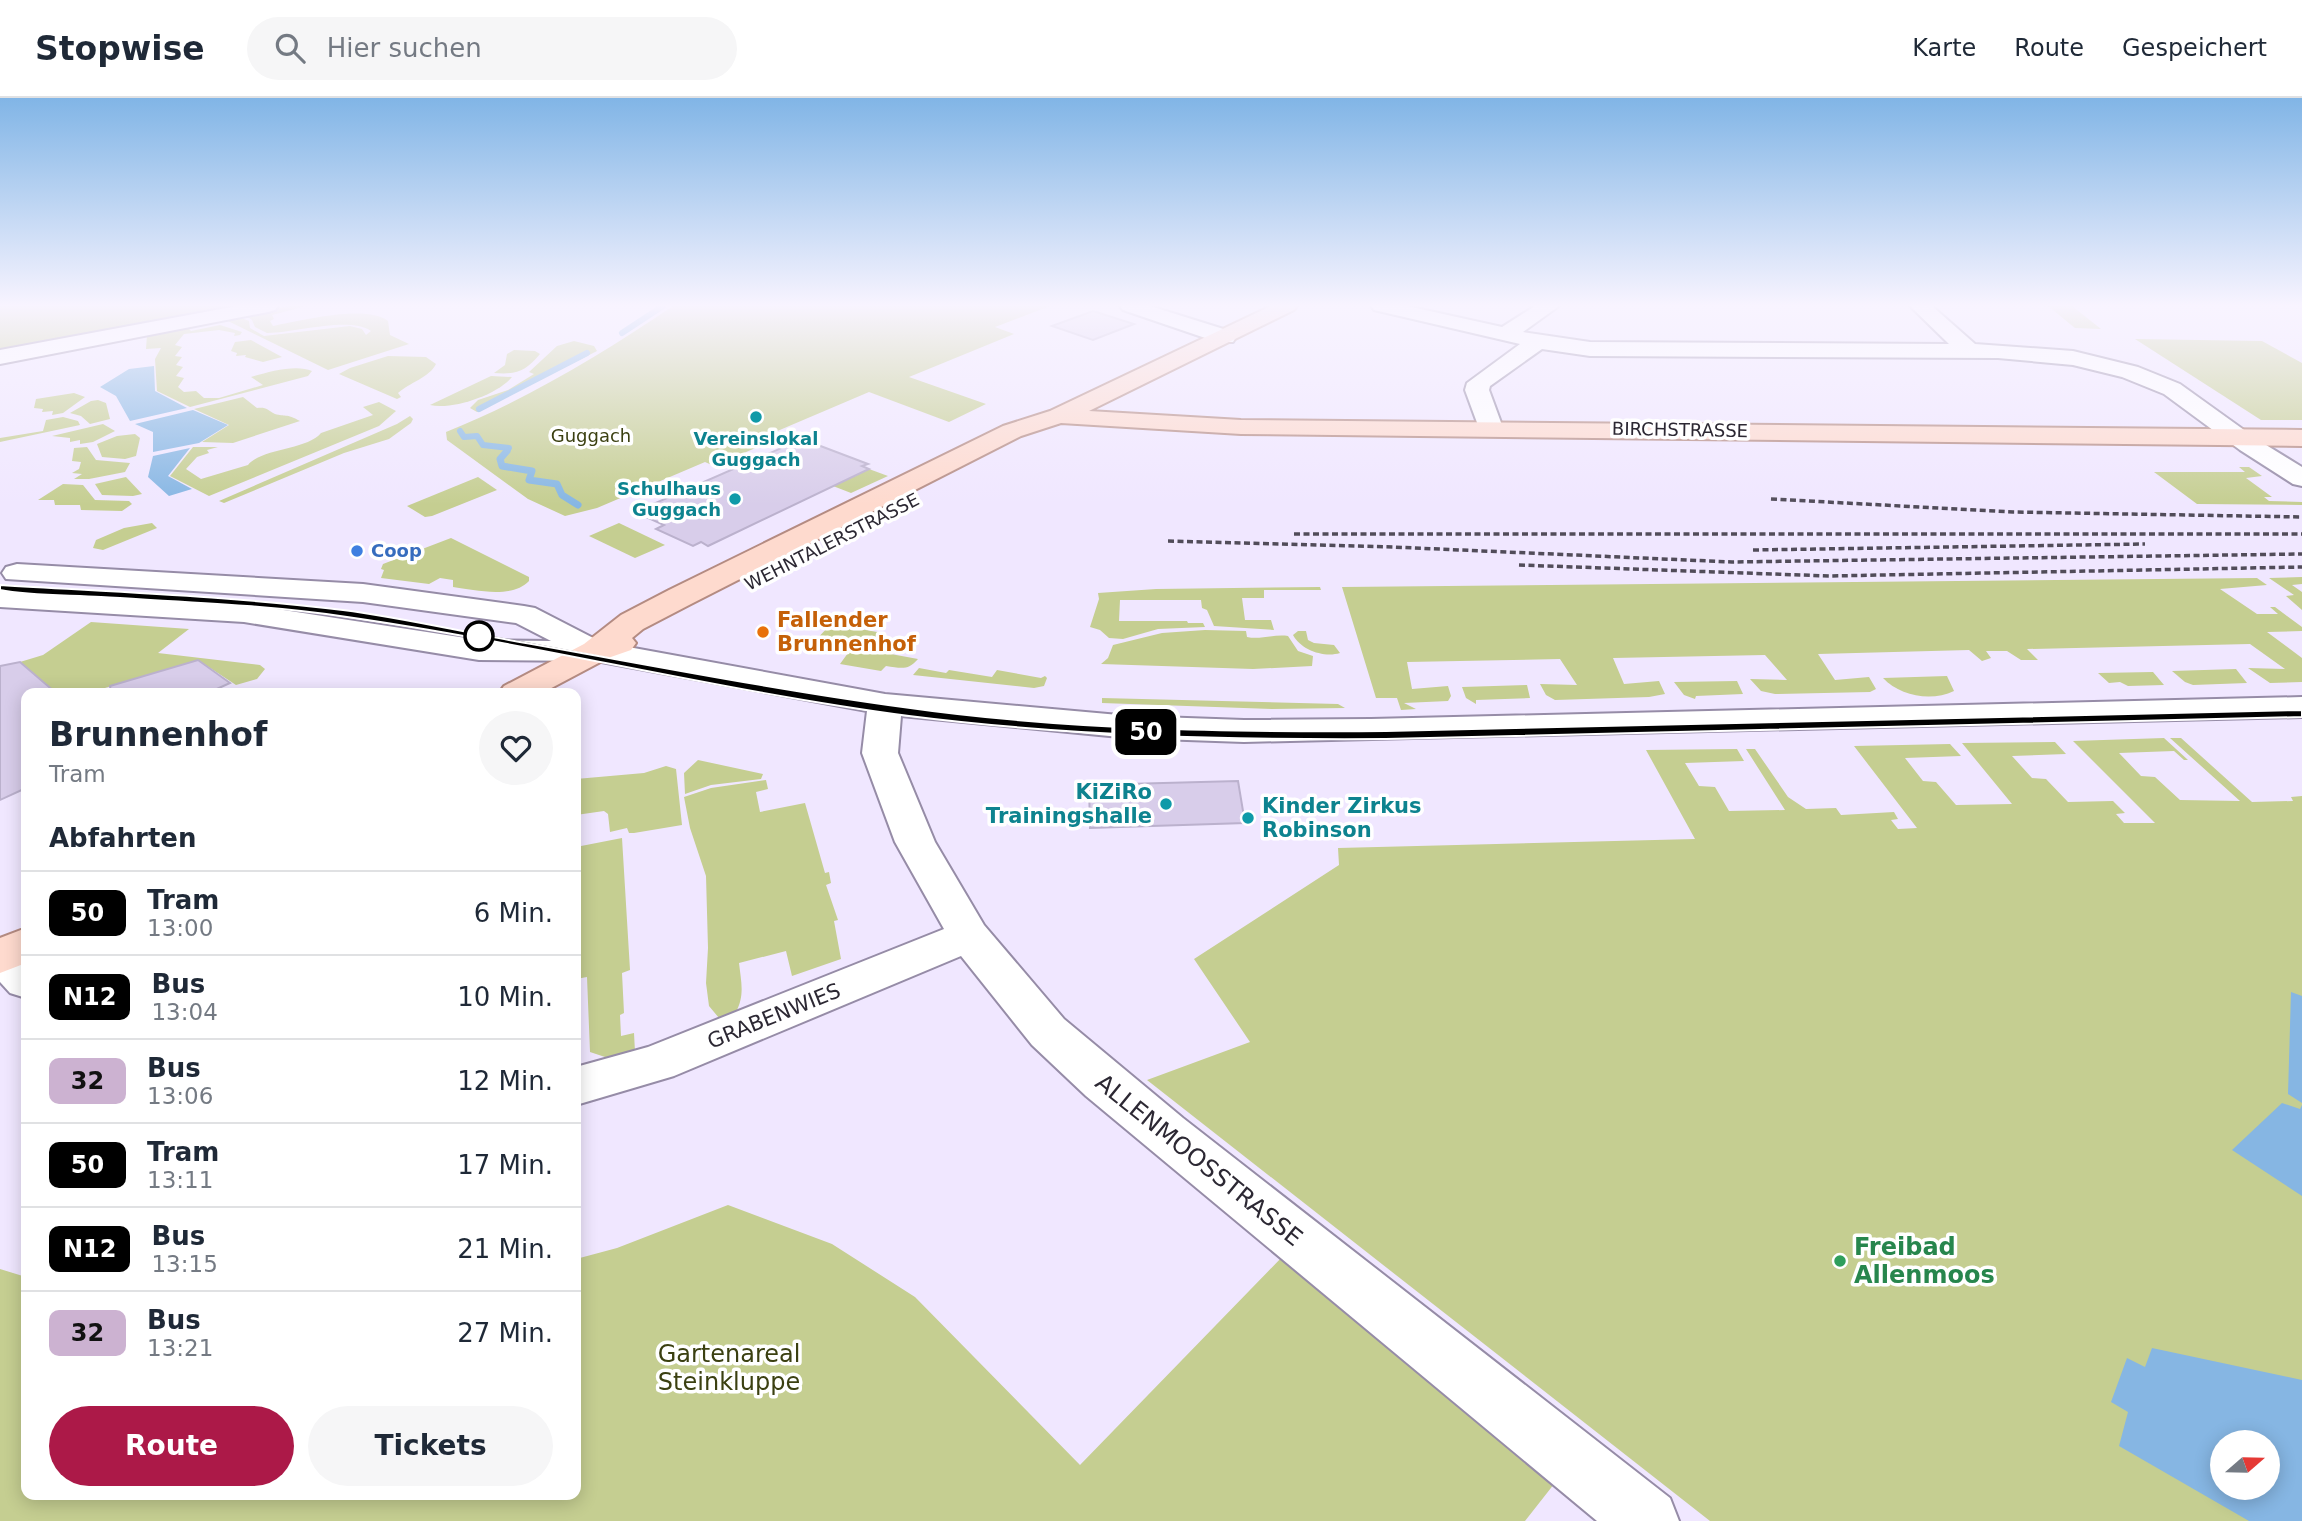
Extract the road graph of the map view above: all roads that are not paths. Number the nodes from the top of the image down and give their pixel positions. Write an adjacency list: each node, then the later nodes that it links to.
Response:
1 (1151, 372): 4 (main road, WEHNTALERSTRASSE)
2 (1494, 372): 5 (street)
3 (2131, 372): 6 (street)
4 (1059, 416): 5 (main road, BIRCHSTRASSE); 13 (main road, WEHNTALERSTRASSE)
5 (1491, 428): 6 (main road, BIRCHSTRASSE)
6 (2239, 437): 7 (main road, BIRCHSTRASSE); 8 (street)
7 (2302, 438)
8 (2302, 478)
9 (0, 572): 10 (street)
10 (79, 575): 11 (street); 13 (street)
11 (15, 598): 12 (street); 13 (street)
12 (0, 619)
13 (596, 651): 14 (main road, WEHNTALERSTRASSE); 15 (street)
14 (526, 688)
15 (885, 704): 16 (street); 17 (street, ALLENMOOSSTRASSE)
16 (2302, 707)
17 (969, 936): 18 (street, GRABENWIES); 19 (street, ALLENMOOSSTRASSE)
18 (581, 1085)
19 (1647, 1521)

